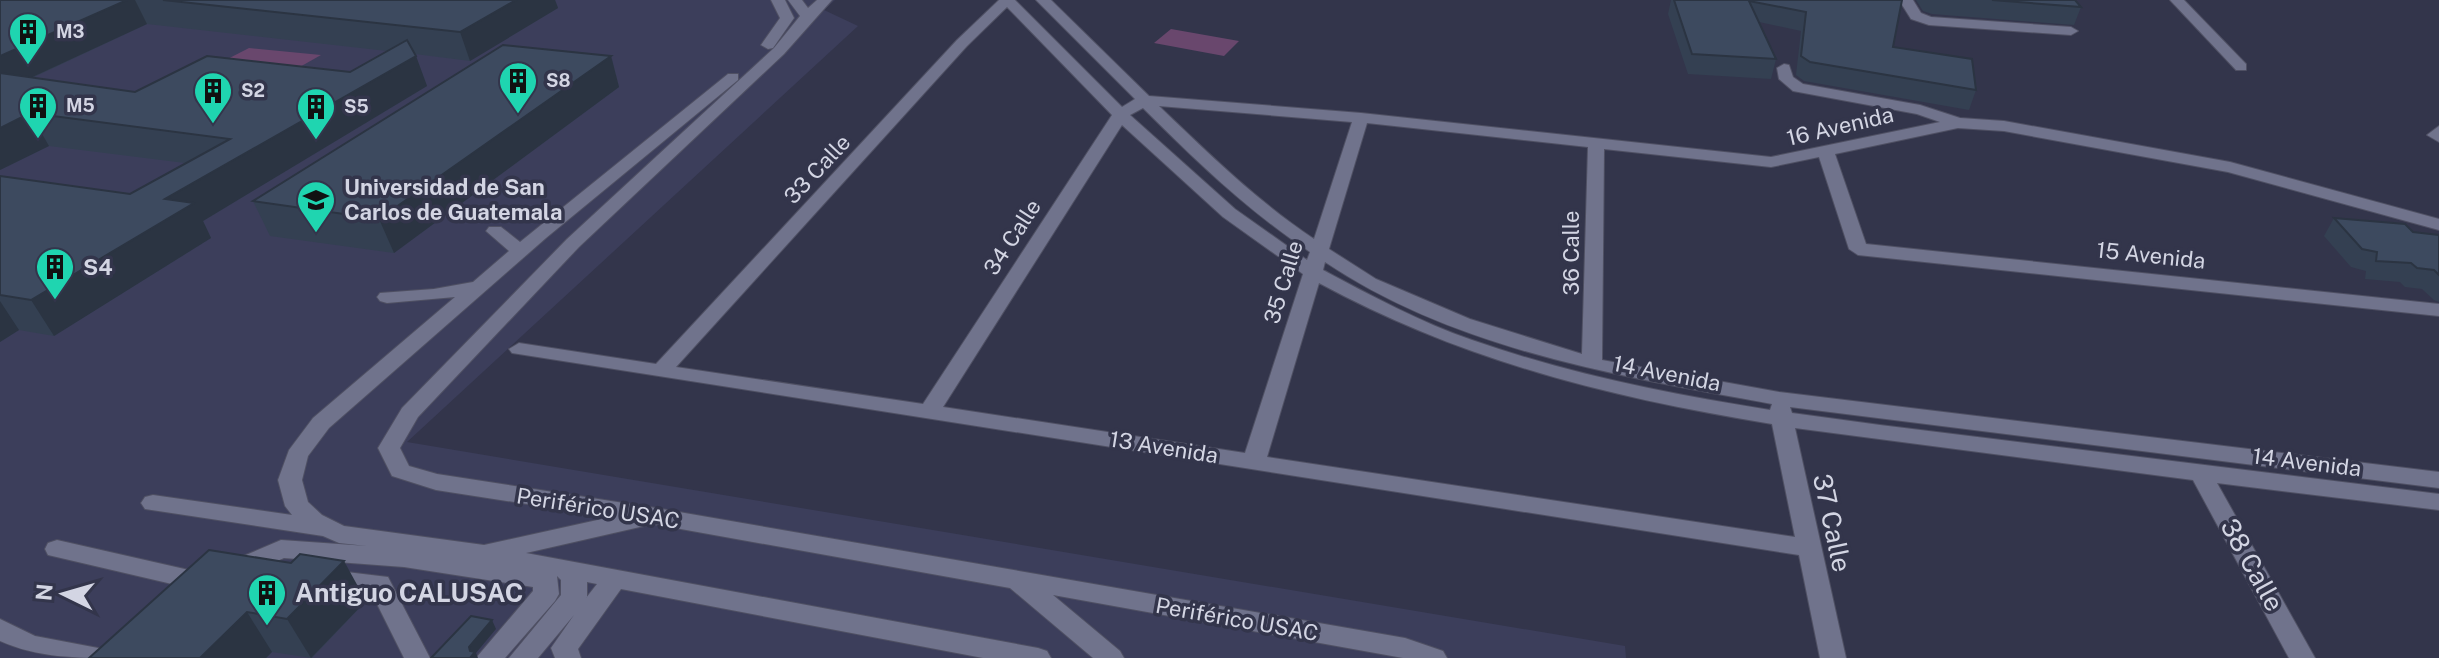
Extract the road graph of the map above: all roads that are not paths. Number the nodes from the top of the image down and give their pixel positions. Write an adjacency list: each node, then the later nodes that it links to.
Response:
1 (778, 0): 22 (street)
2 (825, 0): 7 (street)
3 (1007, 0): 12 (street, 14 Avenida); 29 (street, 33 Calle)
4 (1043, 0): 11 (street, 14 Avenida)
5 (1906, 0): 8 (street)
6 (2177, 0): 9 (street)
7 (801, 8): 37 (street, Periférico USAC)
8 (2071, 31)
9 (2241, 67)
10 (1784, 68): 14 (street)
11 (1145, 100): 12 (street, 34 Calle); 13 (street, 16 Avenida); 21 (street, 14 Avenida)
12 (1121, 114): 23 (street, 14 Avenida); 31 (street, 34 Calle)
13 (1361, 118): 17 (street, 16 Avenida); 21 (street, 35 Calle)
14 (1958, 123): 18 (street, 16 Avenida); 19 (street, 16 Avenida)
15 (2439, 131): 16 (street)
16 (2439, 137)
17 (1596, 143): 18 (street, 16 Avenida); 28 (street, 36 Calle)
18 (1826, 152): 26 (street, 15 Avenida)
19 (2439, 225)
20 (495, 231): 22 (street)
21 (1317, 250): 23 (street, 35 Calle); 28 (street, 14 Avenida)
22 (521, 252): 24 (street)
23 (1312, 271): 30 (street, 14 Avenida); 32 (street, 35 Calle)
24 (481, 286): 25 (street); 38 (street)
25 (387, 297)
26 (2439, 310)
27 (519, 349): 29 (street, 13 Avenida)
28 (1592, 364): 30 (street, 14 Avenida)
29 (661, 371): 31 (street, 13 Avenida)
30 (1780, 409): 33 (street, 14 Avenida); 34 (street, 14 Avenida); 39 (street, 37 Calle)
31 (929, 412): 32 (street, 13 Avenida)
32 (1254, 461): 39 (street, 13 Avenida)
33 (2201, 474): 35 (street, 14 Avenida); 56 (street, 38 Calle)
34 (2439, 480)
35 (2439, 502)
36 (153, 503): 38 (street)
37 (656, 516): 41 (street); 45 (street, Periférico USAC)
38 (331, 530): 41 (street)
39 (1809, 548): 55 (street, 37 Calle)
40 (57, 549): 43 (street)
41 (481, 553): 42 (street)
42 (568, 570): 44 (street); 50 (street)
43 (226, 573): 48 (street); 49 (street)
44 (614, 579): 51 (street); 52 (street)
45 (1018, 581): 53 (street); 54 (street, Periférico USAC)
46 (0, 629): 47 (street)
47 (114, 656)
48 (417, 658)
49 (489, 658)
50 (522, 658)
51 (568, 658)
52 (1038, 658)
53 (1111, 658)
54 (1434, 658)
55 (1833, 658)
56 (2302, 658)

